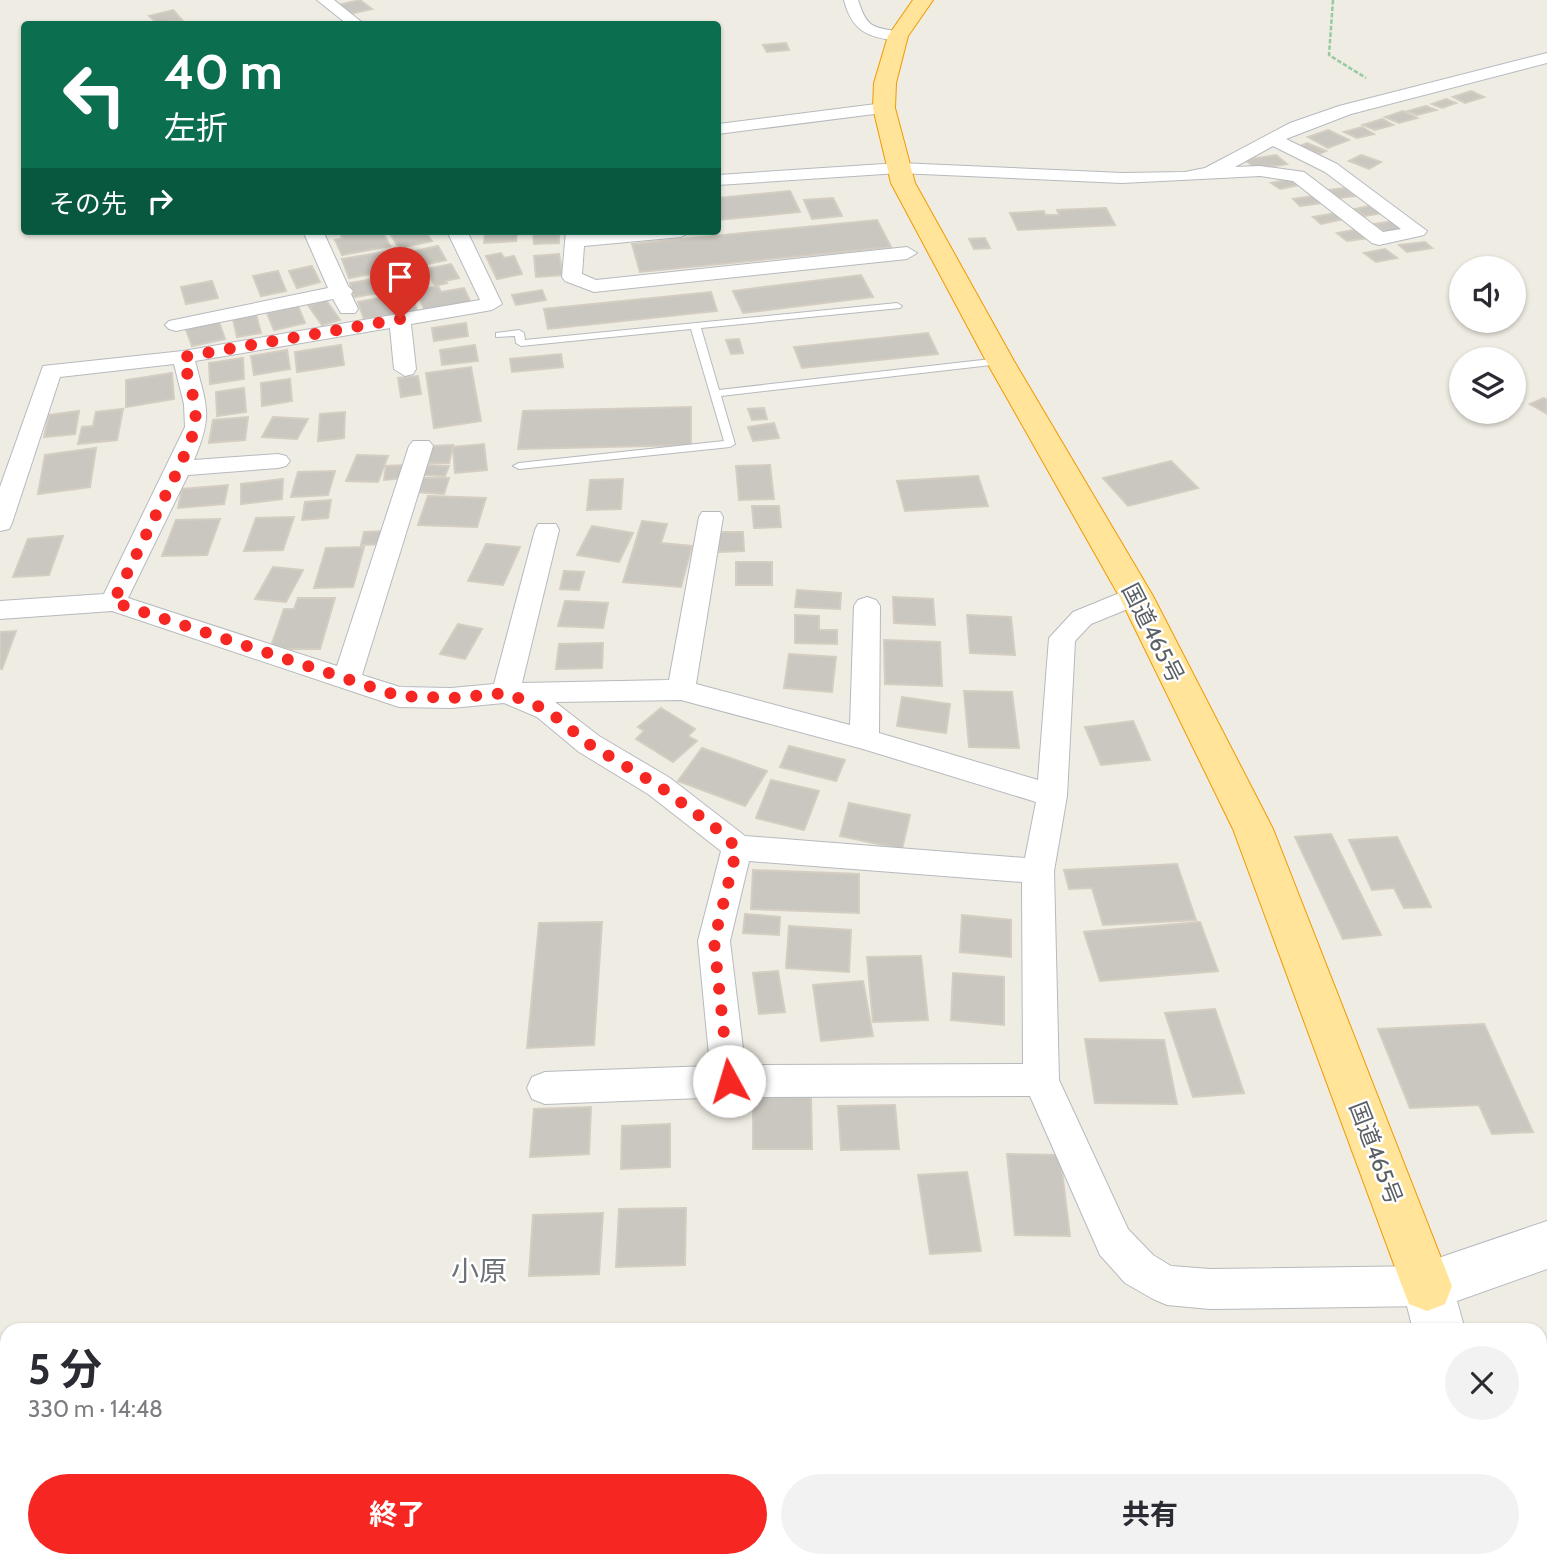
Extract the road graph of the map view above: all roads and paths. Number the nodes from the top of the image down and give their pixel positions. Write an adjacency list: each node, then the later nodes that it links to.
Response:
1 (324, 0): 5 (street)
2 (851, 0): 6 (street)
3 (923, 0): 6 (highway, 国道465号)
4 (1333, 0): 8 (path)
5 (352, 21)
6 (898, 36): 9 (highway, 国道465号)
7 (1547, 58): 8 (street)
8 (1396, 98): 11 (street)
9 (884, 108): 10 (street); 12 (highway, 国道465号)
10 (721, 130)
11 (1272, 139): 13 (street); 13 (street)
12 (899, 168): 13 (street); 14 (street); 28 (highway, 国道465号)
13 (1210, 173)
14 (721, 180)
15 (315, 235): 20 (street)
16 (459, 235): 22 (street)
17 (596, 235): 18 (street)
18 (575, 236): 19 (street)
19 (907, 253)
20 (343, 291): 23 (street); 25 (street)
21 (897, 306): 24 (lane)
22 (400, 319): 25 (street); 29 (street)
23 (176, 325)
24 (695, 325): 26 (lane); 30 (lane)
25 (354, 326): 27 (street)
26 (500, 335)
27 (183, 357): 34 (street); 36 (street)
28 (1000, 361): 30 (lane); 38 (highway, 国道465号)
29 (405, 369)
30 (715, 394): 33 (lane)
31 (421, 446): 42 (street)
32 (278, 461): 34 (street)
33 (519, 466)
34 (179, 468): 39 (street)
35 (711, 517): 43 (street)
36 (0, 523)
37 (547, 530): 44 (street)
38 (1136, 596): 46 (street); 53 (highway, 国道465号)
39 (113, 602): 41 (street); 42 (street)
40 (867, 606): 45 (street)
41 (0, 610)
42 (347, 679): 44 (street)
43 (681, 690): 44 (street); 45 (street)
44 (506, 693): 47 (street)
45 (864, 739): 46 (street)
46 (1052, 796): 48 (street)
47 (737, 848): 48 (street); 50 (street)
48 (1038, 871): 49 (street)
49 (1041, 1080): 50 (street); 53 (street)
50 (729, 1081): 51 (street)
51 (545, 1088)
52 (1547, 1245): 53 (main road)
53 (1433, 1308)

